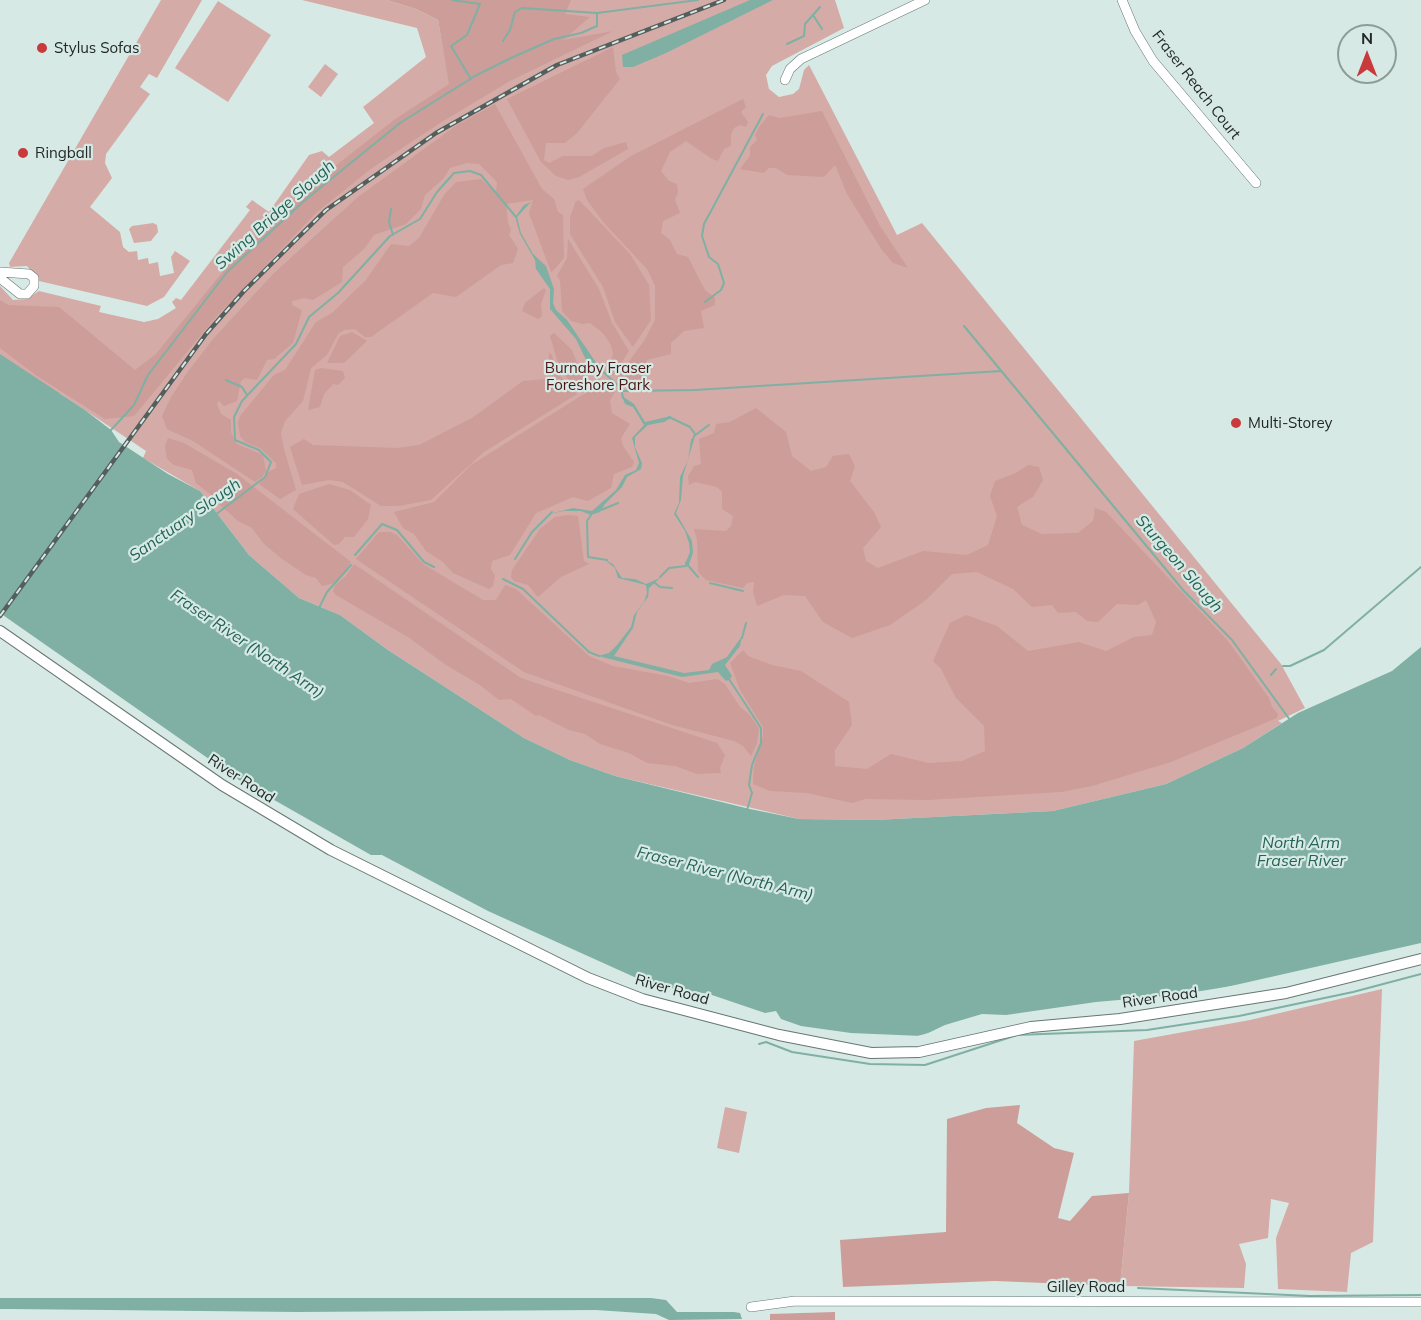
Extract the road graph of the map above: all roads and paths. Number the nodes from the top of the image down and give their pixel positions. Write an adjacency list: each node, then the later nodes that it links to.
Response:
1 (925, 0): 3 (street)
2 (1122, 0): 4 (street, Fraser Reach Court)
3 (785, 80)
4 (1256, 183)
5 (0, 272): 6 (street)
6 (0, 278)
7 (0, 631): 8 (street, River Road)
8 (1421, 959)
9 (1421, 1302): 10 (street, Gilley Road)
10 (752, 1307)

